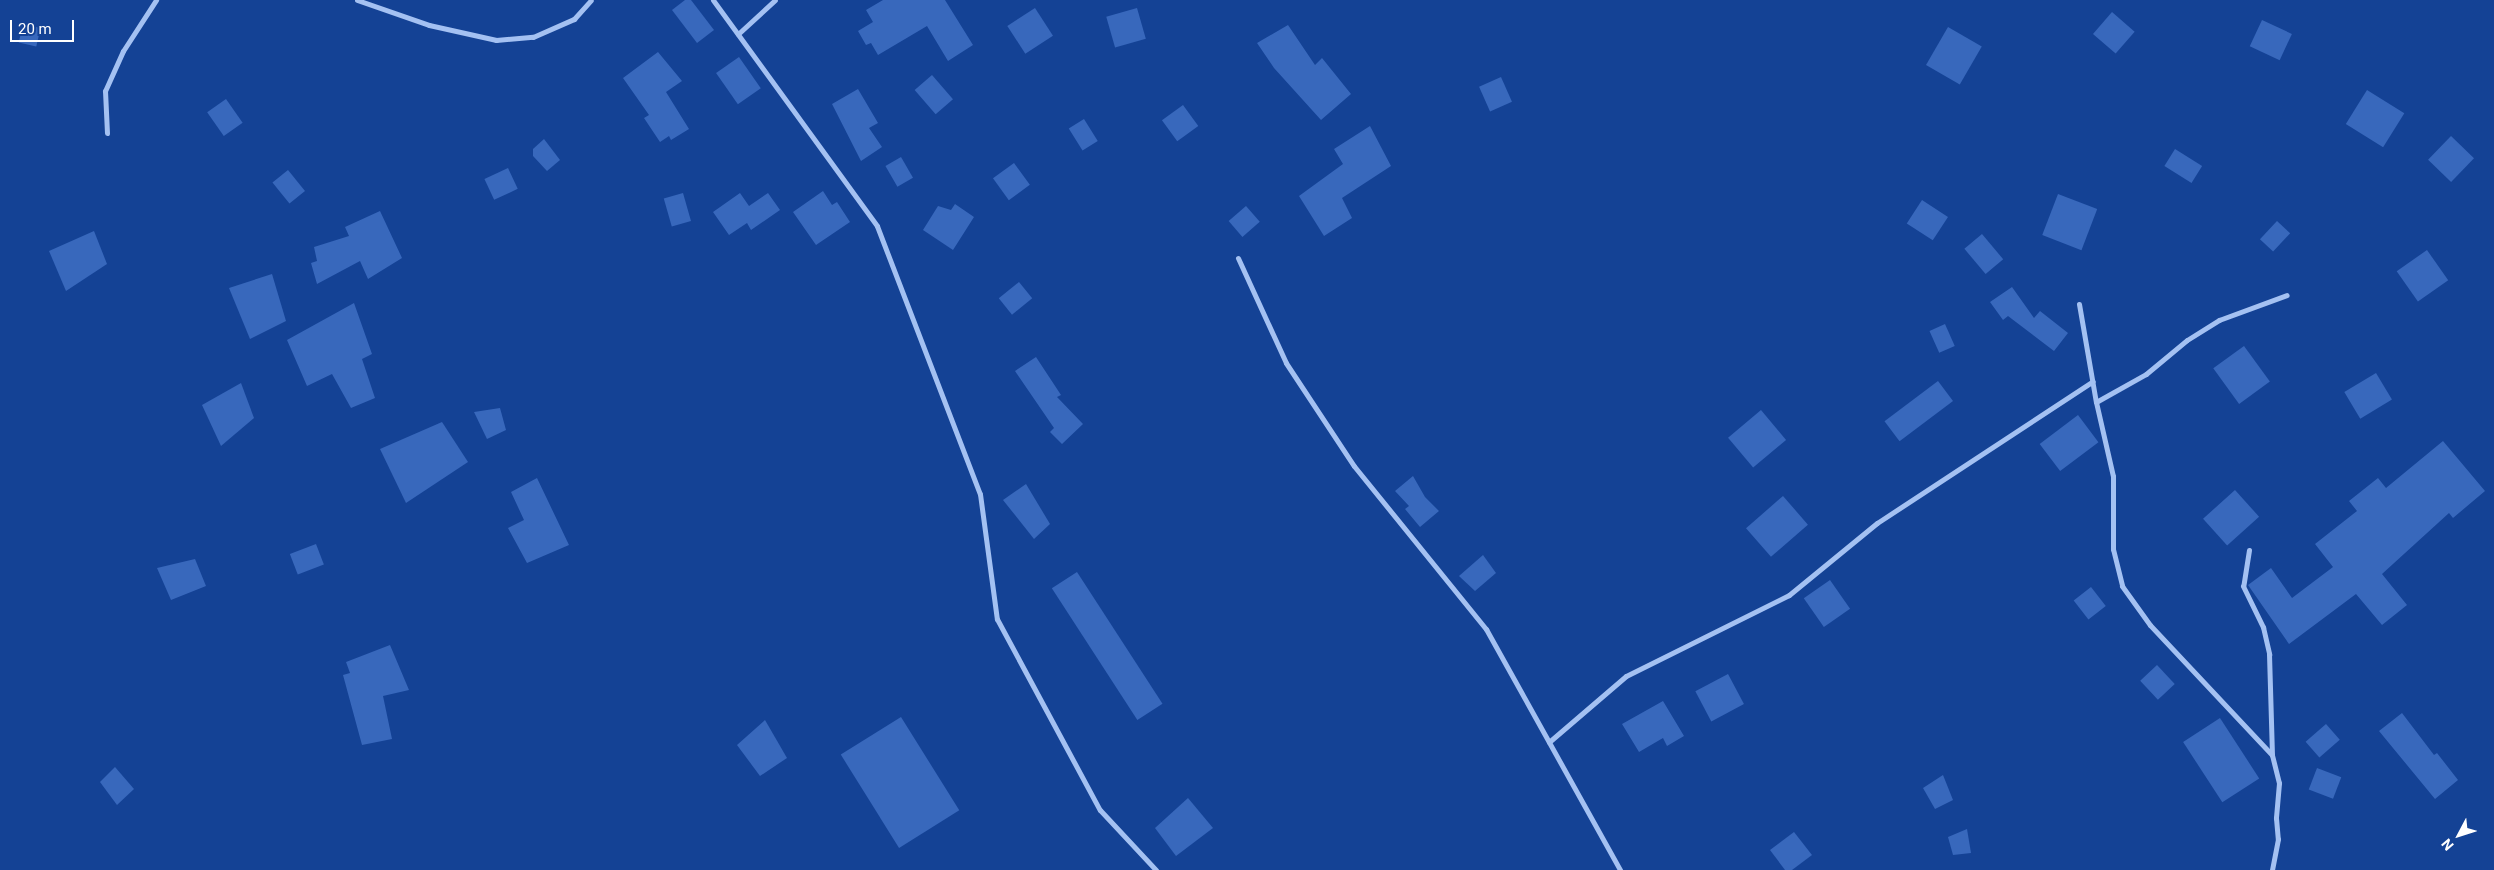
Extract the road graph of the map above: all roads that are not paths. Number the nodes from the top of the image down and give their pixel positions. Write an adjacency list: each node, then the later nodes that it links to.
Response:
1 (156, 0): 7 (street)
2 (357, 0): 3 (street)
3 (591, 0)
4 (713, 0): 6 (street)
5 (775, 0): 6 (street)
6 (738, 34): 16 (street)
7 (106, 133)
8 (1238, 258): 14 (street)
9 (2287, 295): 12 (street)
10 (2079, 304): 11 (street)
11 (2093, 381): 12 (street); 14 (street)
12 (2096, 402): 15 (street)
13 (2250, 550): 15 (street)
14 (1549, 742): 17 (street)
15 (2272, 755): 18 (street)
16 (1156, 870)
17 (1620, 870)
18 (2272, 870)

